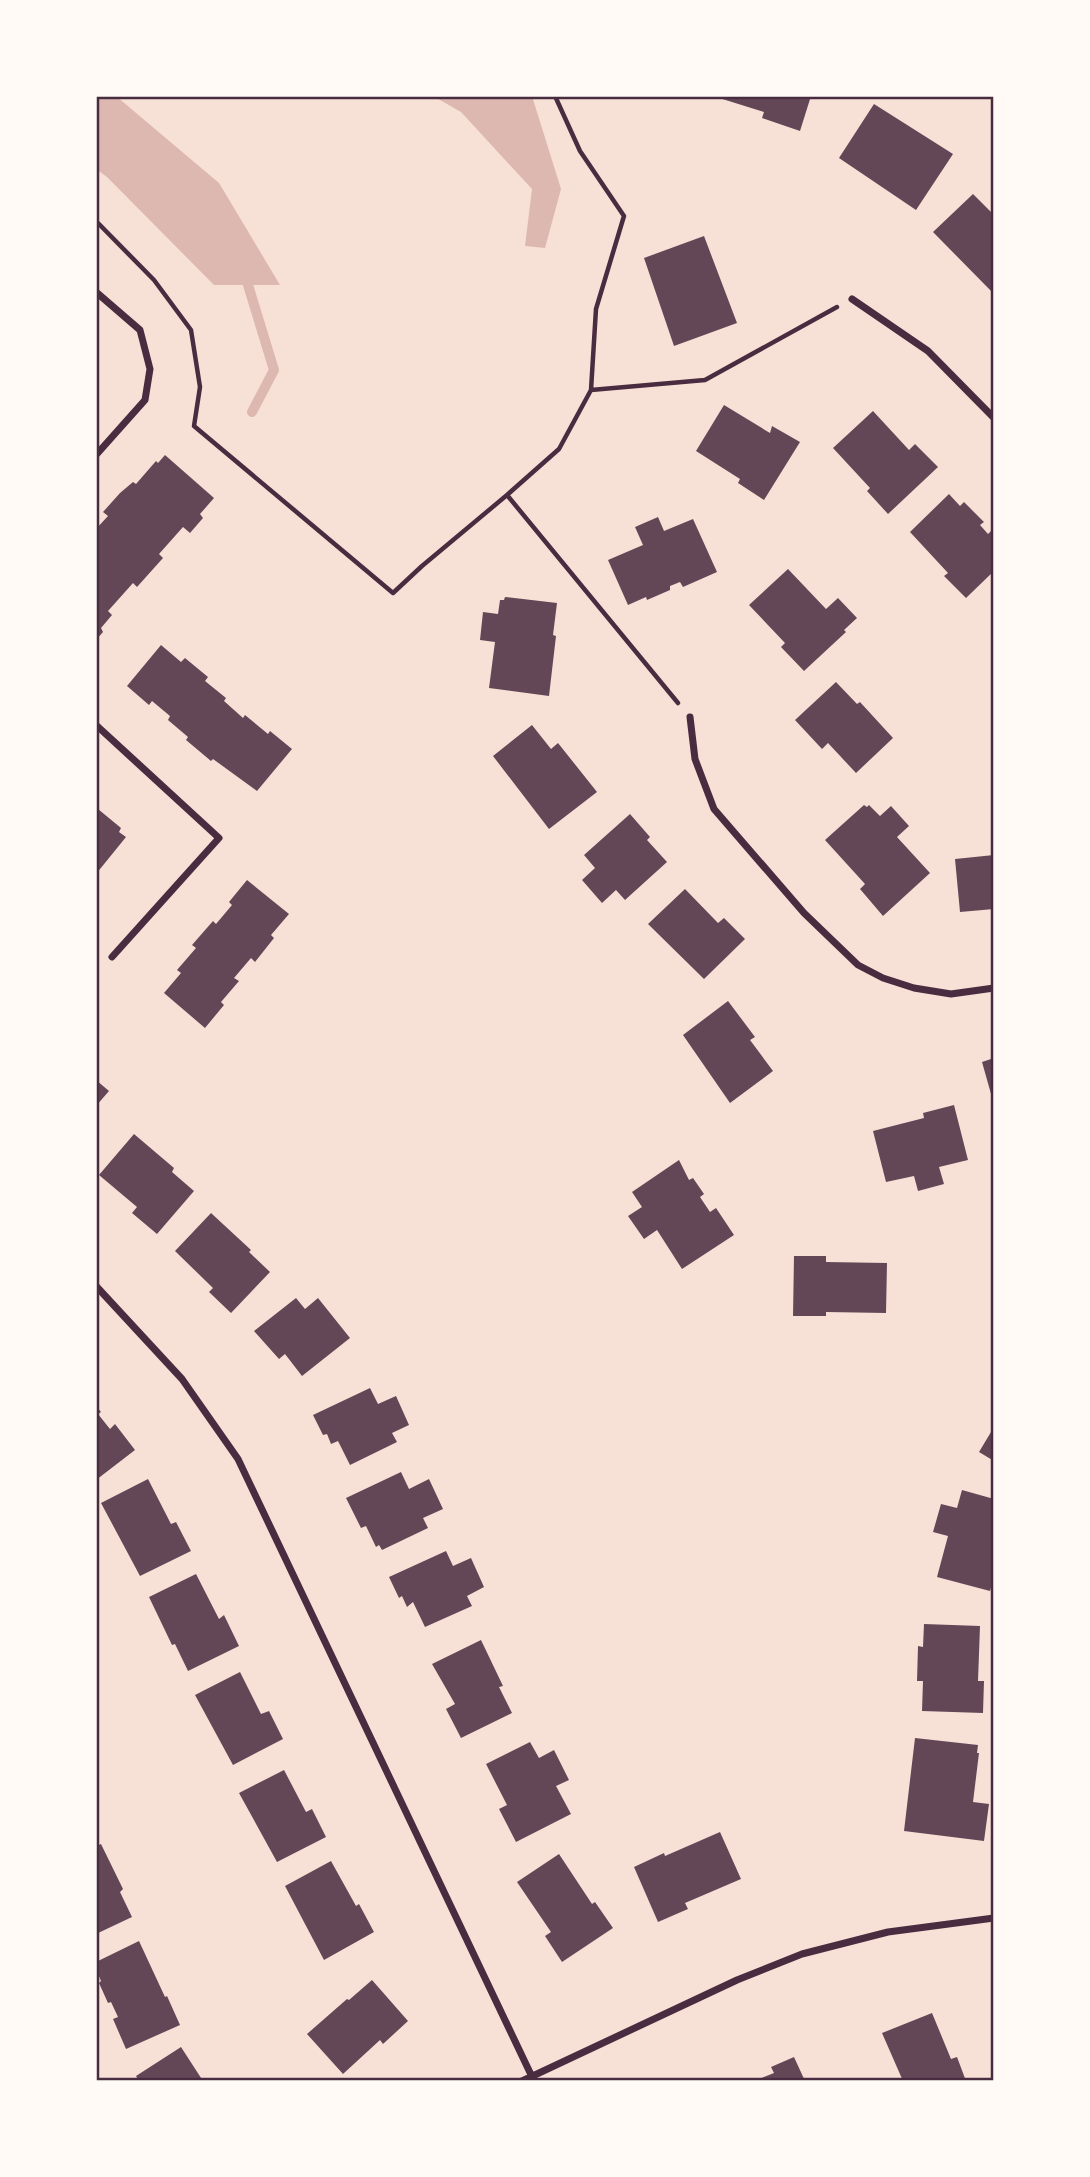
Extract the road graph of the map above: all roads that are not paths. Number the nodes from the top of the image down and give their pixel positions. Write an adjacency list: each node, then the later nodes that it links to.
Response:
1 (96, 292): 4 (street)
2 (852, 299): 3 (street)
3 (994, 418)
4 (96, 455)
5 (690, 717): 8 (street)
6 (96, 725): 7 (street)
7 (112, 957)
8 (994, 988)
9 (96, 1286): 11 (street)
10 (994, 1918): 11 (street)
11 (533, 2079): 12 (street)
12 (523, 2081)

